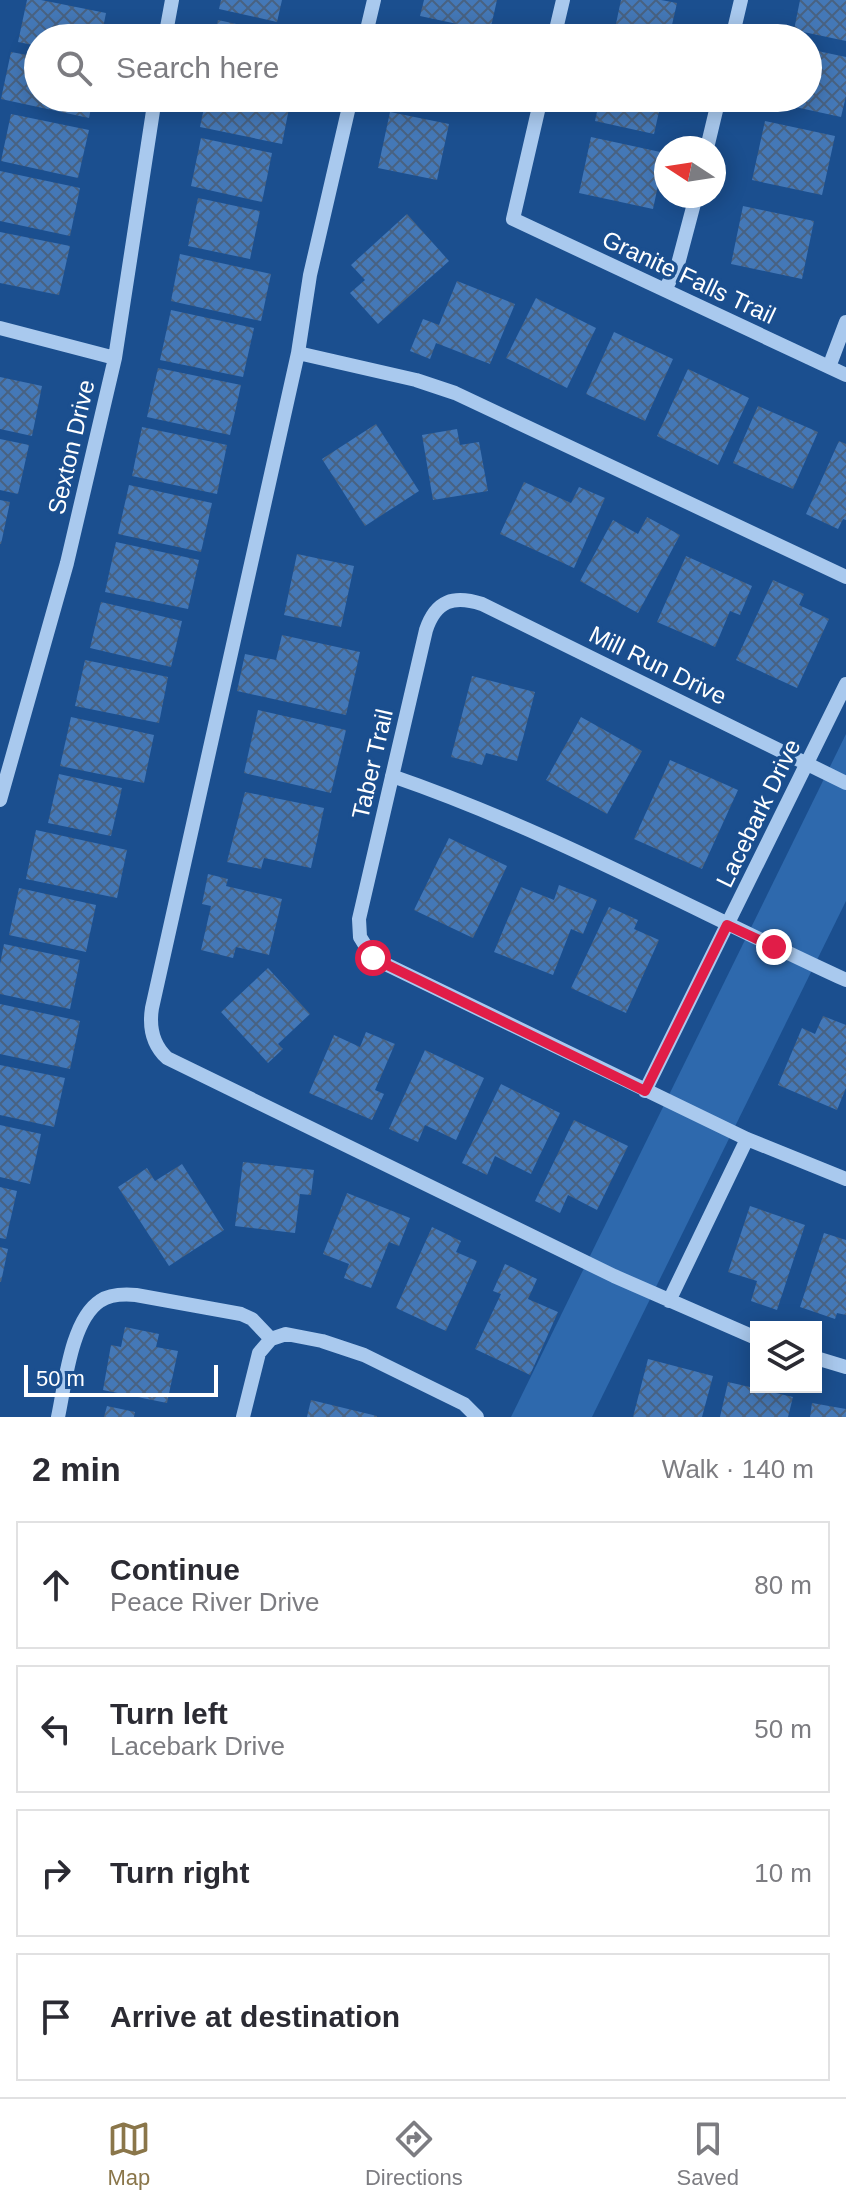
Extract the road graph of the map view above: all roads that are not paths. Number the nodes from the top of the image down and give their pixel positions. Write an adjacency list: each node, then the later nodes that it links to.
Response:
1 (172, 0): 5 (street)
2 (374, 0): 6 (street)
3 (563, 0): 7 (street)
4 (741, 0): 8 (street)
5 (168, 24)
6 (368, 24)
7 (557, 24)
8 (735, 24)
9 (153, 112): 19 (street, Sexton Drive)
10 (348, 112): 18 (street)
11 (538, 112): 15 (street, Granite Falls Trail)
12 (716, 112): 13 (street)
13 (710, 136)
14 (693, 208): 15 (street)
15 (665, 290): 20 (street, Granite Falls Trail)
16 (846, 322): 20 (street)
17 (0, 328): 19 (street)
18 (298, 353): 22 (street); 34 (street)
19 (115, 358): 28 (street, Sexton Drive)
20 (829, 367): 21 (street, Granite Falls Trail)
21 (846, 375)
22 (846, 577)
23 (447, 601): 25 (street, Mill Run Drive); 26 (street, Taber Trail)
24 (846, 684): 25 (street, Lacebark Drive)
25 (808, 763): 27 (street, Mill Run Drive); 29 (street, Lacebark Drive)
26 (392, 776): 29 (street); 31 (street, Taber Trail)
27 (846, 783)
28 (0, 800)
29 (727, 925): 30 (street); 31 (street, Lacebark Drive)
30 (846, 980)
31 (645, 1091): 32 (street)
32 (747, 1139): 33 (street); 34 (street)
33 (846, 1179)
34 (669, 1301): 35 (street)
35 (750, 1335)
36 (271, 1339): 39 (street); 40 (street); 41 (street)
37 (822, 1360): 38 (street)
38 (846, 1367)
39 (58, 1417)
40 (243, 1417)
41 (477, 1417)

